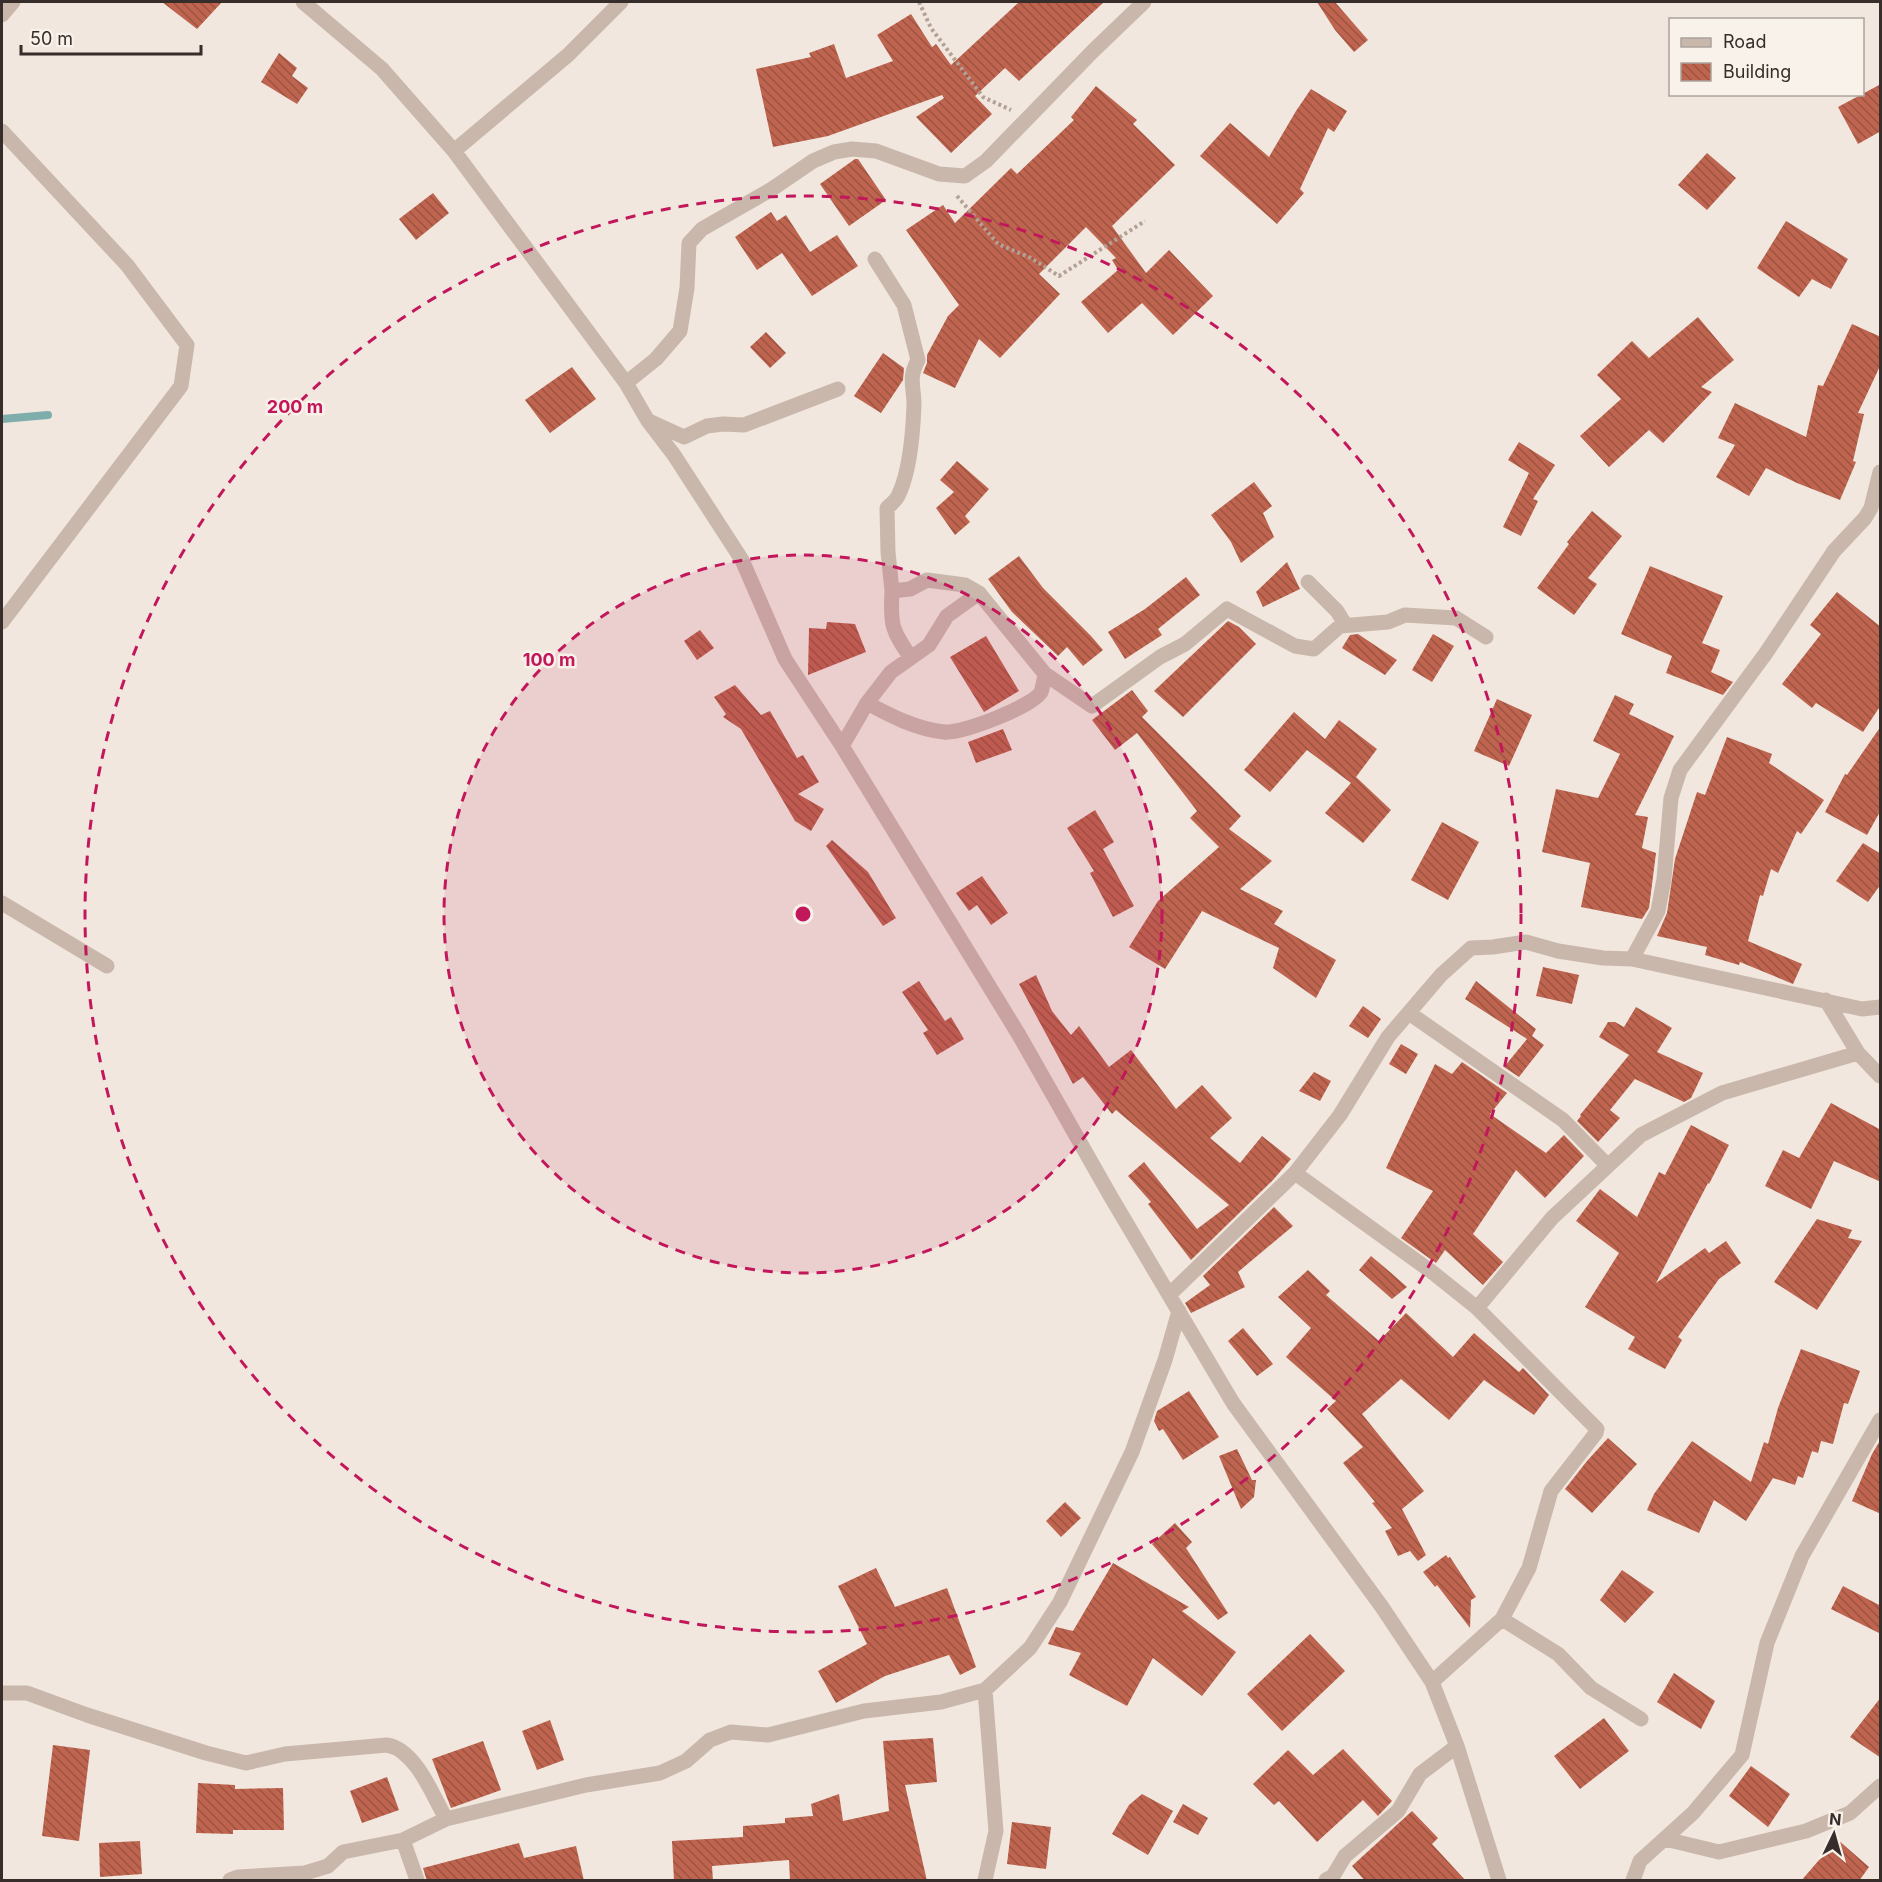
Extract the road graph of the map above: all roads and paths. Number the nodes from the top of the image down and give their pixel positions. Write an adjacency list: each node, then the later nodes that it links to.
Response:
1 (13, 2): 6 (street)
2 (303, 2): 9 (street)
3 (621, 2): 9 (street)
4 (919, 2): 7 (path)
5 (1144, 2): 7 (street)
6 (2, 15)
7 (1029, 118): 10 (street)
8 (2, 131): 20 (street)
9 (454, 152): 13 (street)
10 (939, 174): 11 (path); 13 (street)
11 (1145, 221)
12 (874, 259): 18 (street)
13 (626, 383): 15 (street)
14 (838, 389): 15 (street)
15 (648, 421): 26 (street)
16 (1881, 472): 28 (street)
17 (1308, 582): 21 (street)
18 (892, 591): 19 (street); 23 (street)
19 (979, 592): 23 (street); 24 (street)
20 (2, 621)
21 (1341, 626): 22 (street); 24 (street)
22 (1486, 637)
23 (911, 658): 25 (street)
24 (1045, 674): 25 (street)
25 (867, 703): 26 (street)
26 (842, 746): 37 (street)
27 (2, 903): 29 (street)
28 (1632, 959): 30 (street); 32 (street)
29 (106, 966)
30 (1826, 1000): 31 (street); 33 (street)
31 (1881, 1007)
32 (1409, 1012): 35 (street); 36 (street)
33 (1858, 1053): 34 (street); 35 (street)
34 (1881, 1076)
35 (1608, 1166): 38 (street)
36 (1295, 1173): 37 (street); 38 (street)
37 (1169, 1295): 39 (street)
38 (1477, 1308): 41 (street)
39 (1179, 1311): 42 (street); 43 (street)
40 (1881, 1420): 49 (street)
41 (1502, 1619): 42 (street); 45 (street)
42 (1432, 1682): 46 (street)
43 (985, 1690): 48 (street); 53 (street)
44 (2, 1694): 48 (street)
45 (1641, 1719)
46 (1457, 1746): 54 (street); 55 (street)
47 (1881, 1786): 49 (street)
48 (446, 1819): 50 (street)
49 (1665, 1839): 56 (street)
50 (403, 1840): 51 (street); 52 (street)
51 (230, 1881)
52 (417, 1881)
53 (985, 1881)
54 (1326, 1881)
55 (1499, 1881)
56 (1633, 1881)

